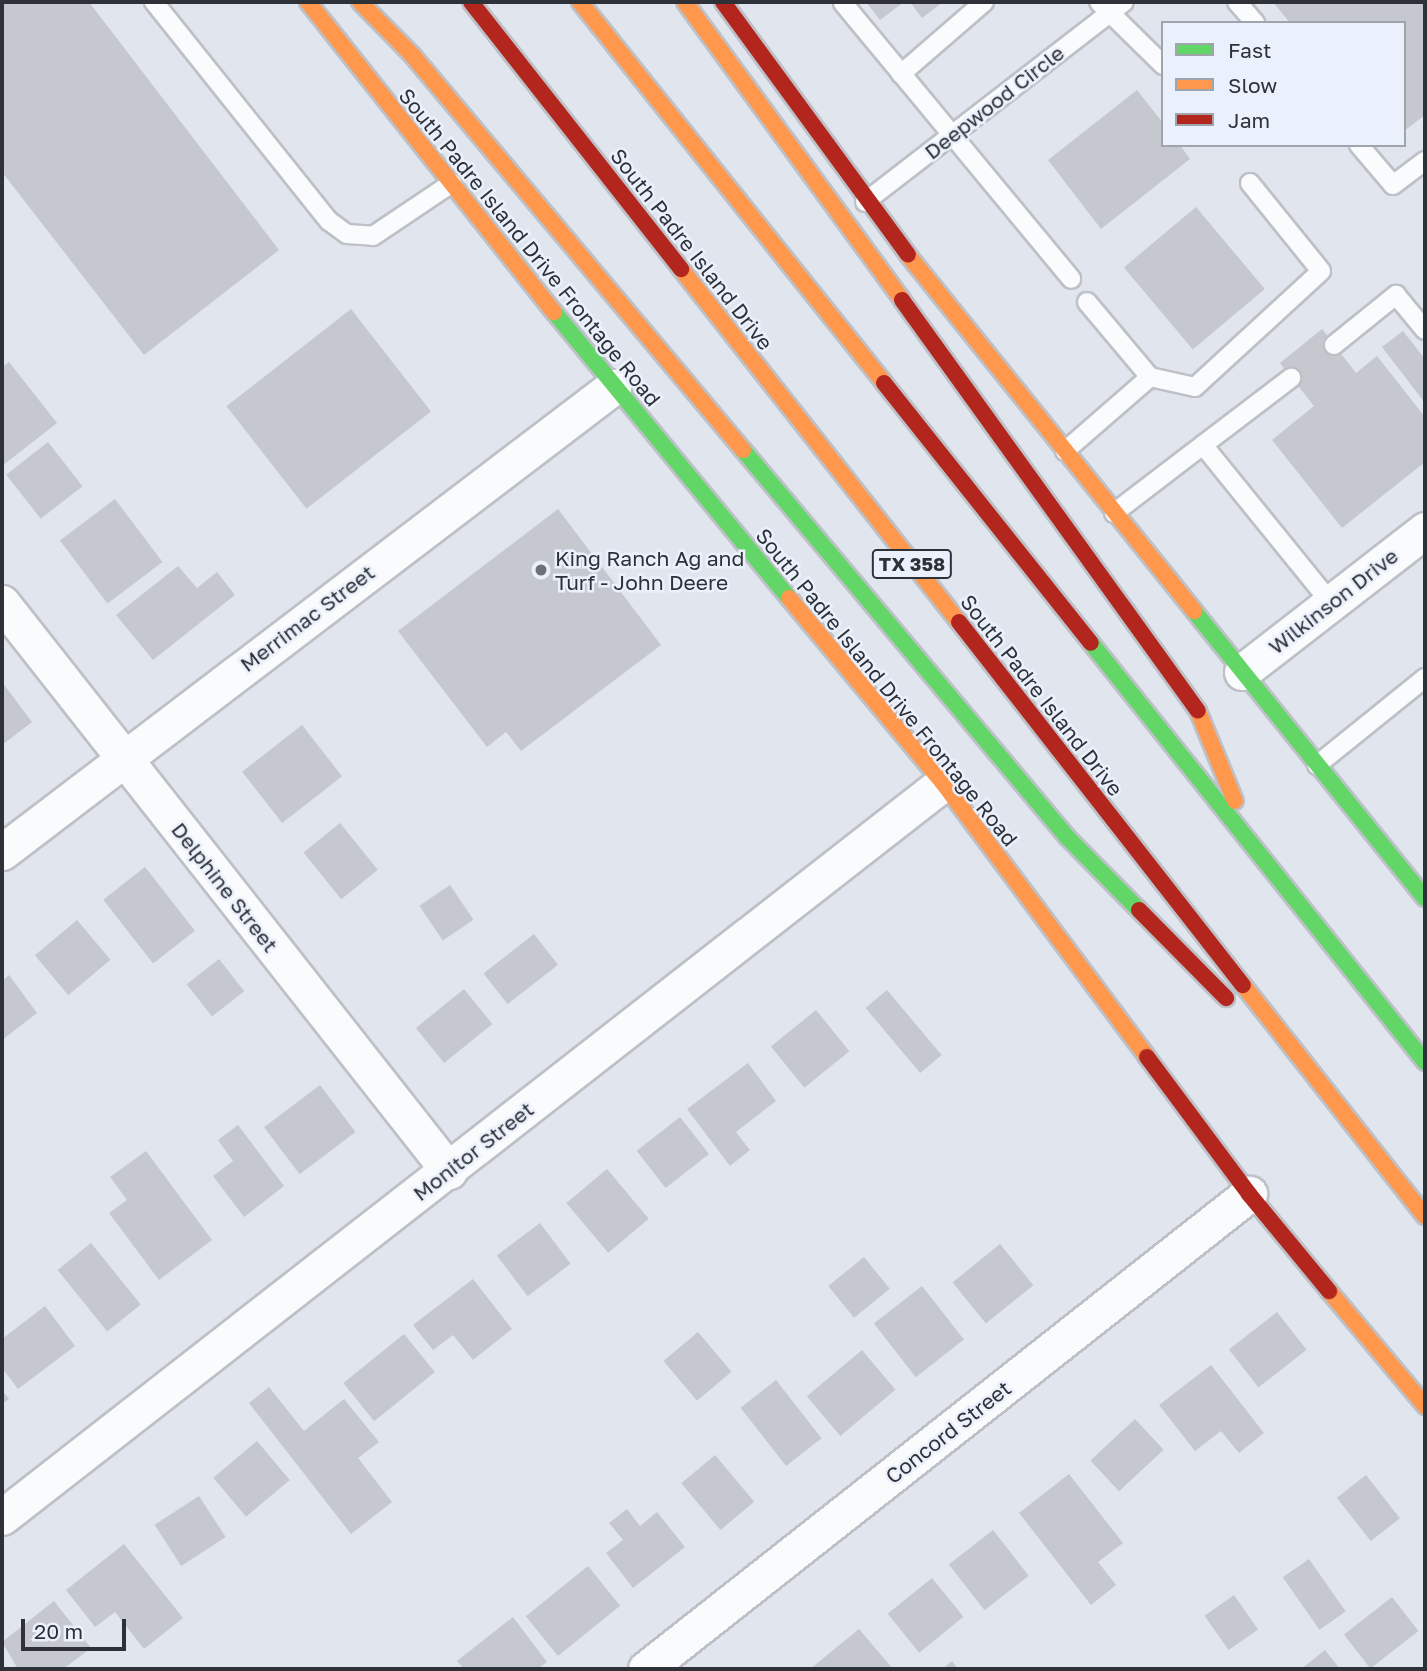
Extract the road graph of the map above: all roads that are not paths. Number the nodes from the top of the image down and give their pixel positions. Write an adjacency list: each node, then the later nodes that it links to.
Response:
1 (154, 2): 19 (lane)
2 (308, 2): 19 (main road, South Padre Island Drive Frontage Road)
3 (360, 2): 44 (main road)
4 (471, 2): 44 (main road, South Padre Island Drive / TX 358)
5 (580, 2): 40 (main road)
6 (685, 2): 40 (main road)
7 (723, 2): 21 (main road)
8 (984, 2): 15 (lane)
9 (1124, 2): 12 (lane, Deepwood Circle)
10 (1237, 2): 13 (lane)
11 (843, 3): 15 (lane)
12 (1103, 8): 14 (lane); 16 (lane, Deepwood Circle)
13 (1253, 21)
14 (1161, 63)
15 (901, 74): 16 (lane)
16 (952, 135): 21 (lane, Deepwood Circle); 22 (lane)
17 (1361, 147): 18 (lane)
18 (1425, 161)
19 (452, 183): 28 (main road, South Padre Island Drive Frontage Road)
20 (1250, 183): 26 (lane)
21 (865, 202): 30 (main road)
22 (1071, 279)
23 (1087, 302): 26 (lane)
24 (1425, 330): 25 (lane)
25 (1334, 345)
26 (1150, 377): 30 (lane)
27 (1291, 377): 29 (lane)
28 (614, 387): 37 (street, Merrimac Street); 39 (main road, South Padre Island Drive Frontage Road)
29 (1203, 445): 31 (lane); 34 (lane)
30 (1065, 451): 31 (main road)
31 (1114, 513): 35 (main road)
32 (1425, 530): 34 (street, Wilkinson Drive)
33 (2, 603): 37 (street, Delphine Street)
34 (1331, 603): 35 (street, Wilkinson Drive)
35 (1242, 672): 38 (main road)
36 (1422, 687): 38 (lane)
37 (122, 758): 41 (street, Merrimac Street); 45 (street, Delphine Street)
38 (1317, 765): 42 (main road)
39 (943, 783): 45 (street, Monitor Street); 46 (main road, South Padre Island Drive Frontage Road)
40 (1251, 842): 43 (main road)
41 (2, 852)
42 (1425, 898)
43 (1425, 1062)
44 (1353, 1126): 47 (main road, South Padre Island Drive / TX 358)
45 (449, 1171): 49 (street, Monitor Street)
46 (1249, 1194): 48 (main road, South Padre Island Drive Frontage Road); 50 (street, Concord Street)
47 (1425, 1216)
48 (1425, 1406)
49 (2, 1517)
50 (646, 1669)

